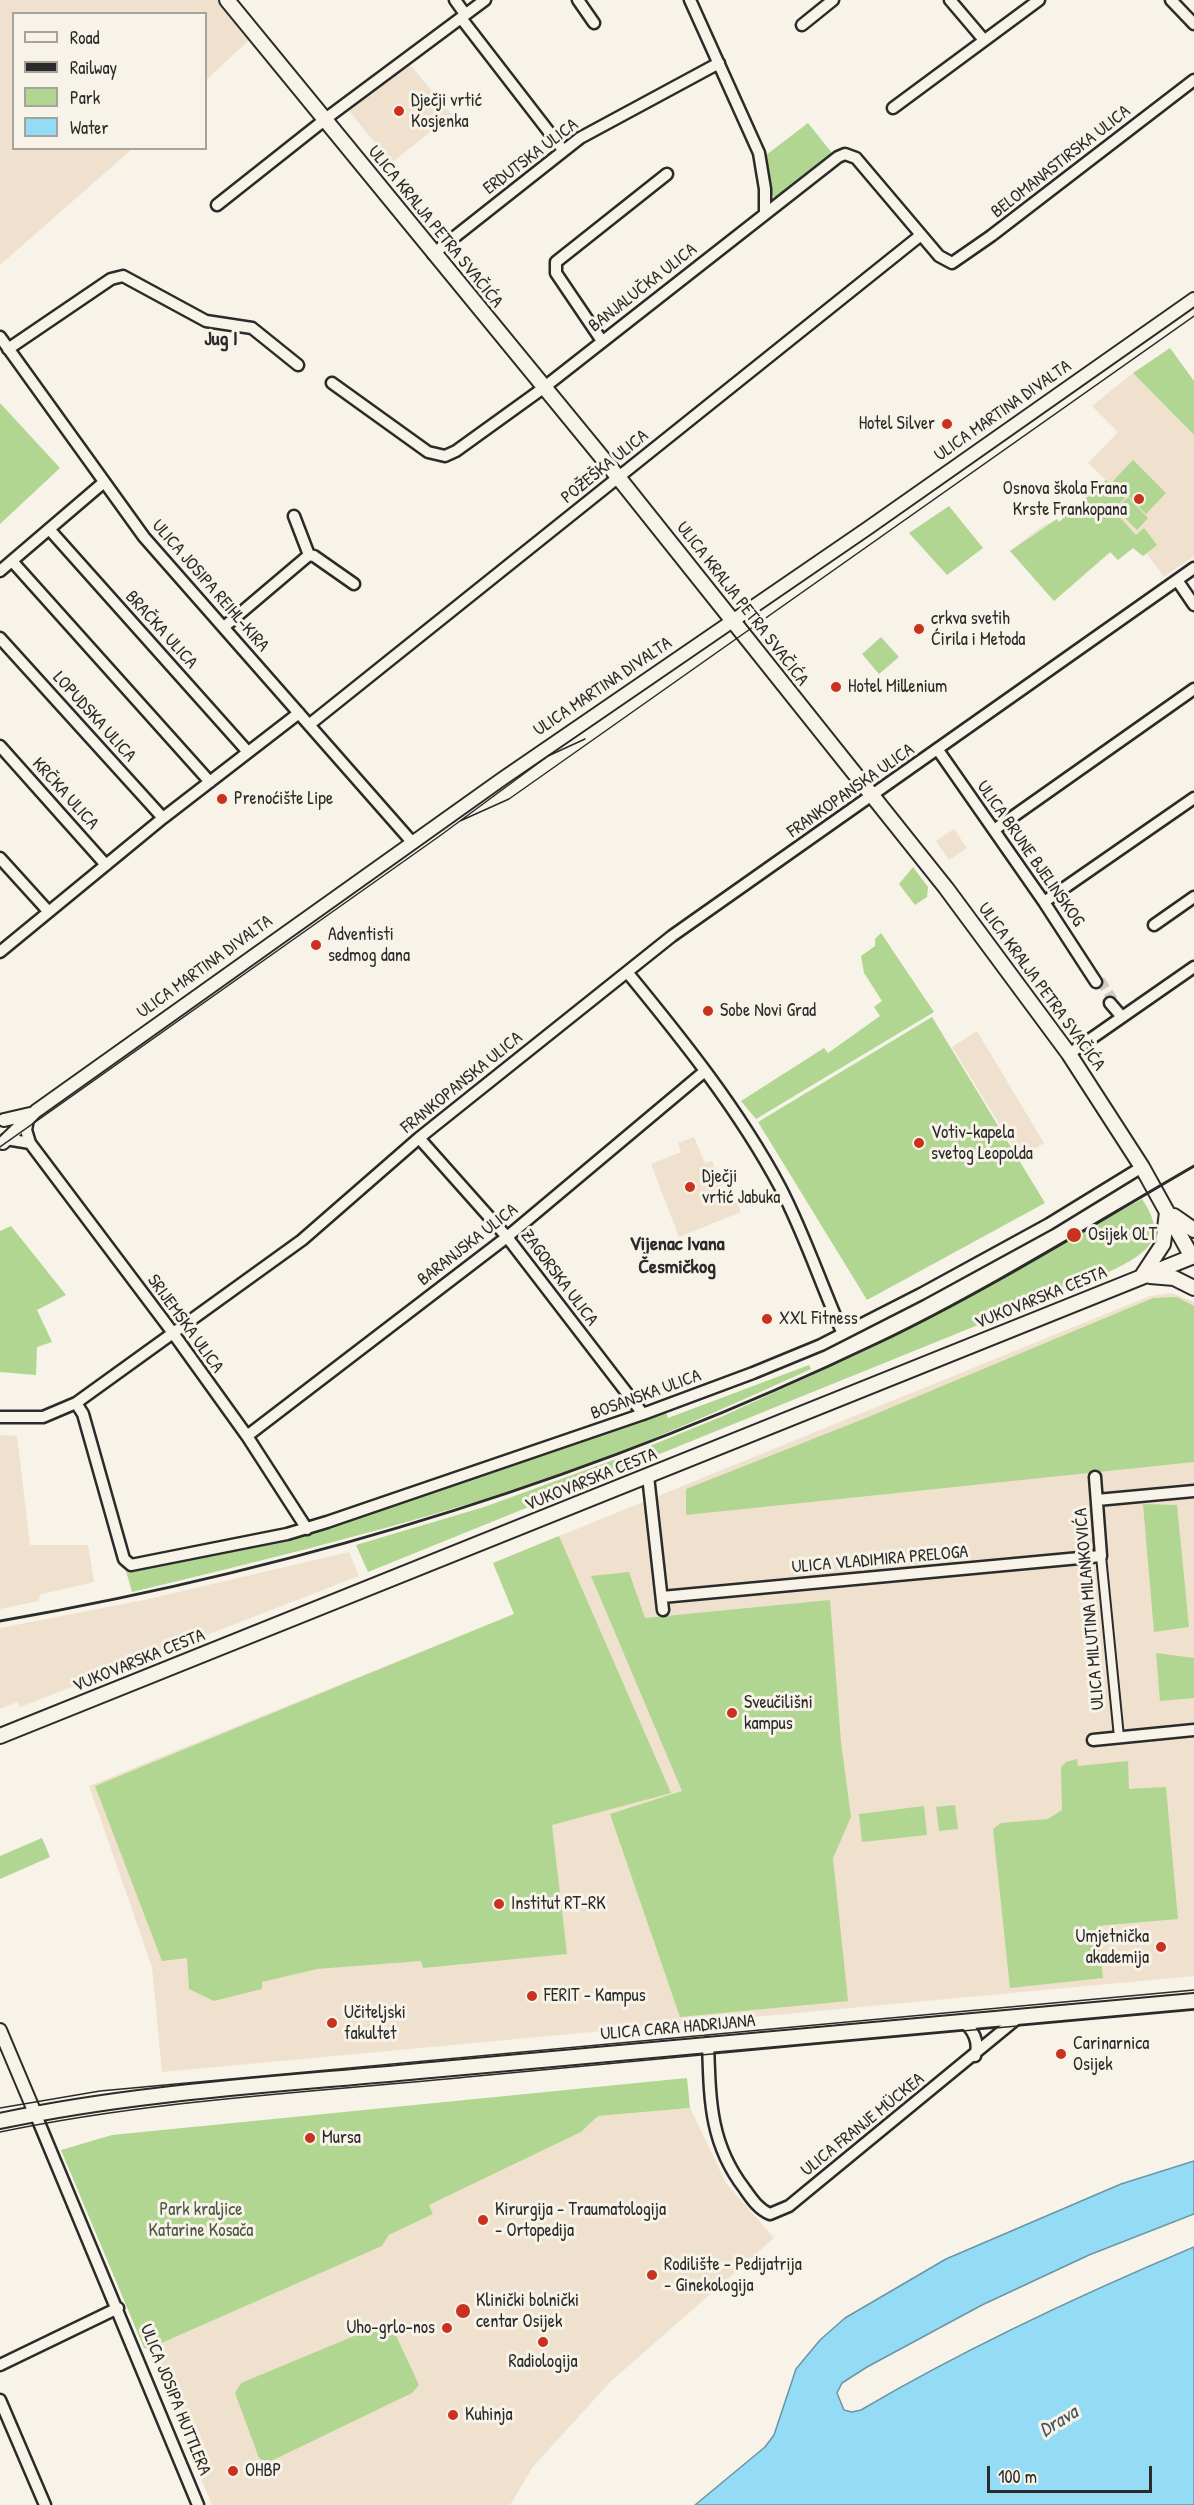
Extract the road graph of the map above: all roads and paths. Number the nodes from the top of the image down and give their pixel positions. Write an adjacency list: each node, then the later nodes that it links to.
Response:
1 (226, 0): 18 (main road, ULICA KRALJA PETRA SVAČIĆA)
2 (455, 0): 10 (street)
3 (485, 0): 10 (street)
4 (578, 0): 11 (street)
5 (690, 0): 15 (street)
6 (833, 0): 13 (street)
7 (950, 0): 14 (street)
8 (1039, 0): 14 (street)
9 (1171, 0): 12 (street)
10 (463, 16): 18 (street); 19 (street)
11 (594, 23)
12 (1194, 24)
13 (802, 26)
14 (984, 40): 17 (street)
15 (719, 63): 19 (street, ERDUTSKA ULICA); 22 (street)
16 (1194, 80): 23 (street, BELOMANASTIRSKA ULICA)
17 (893, 108)
18 (324, 120): 21 (street); 24 (main road, ULICA KRALJA PETRA SVAČIĆA)
19 (563, 150): 24 (street, ERDUTSKA ULICA)
20 (667, 174): 27 (street)
21 (217, 205)
22 (765, 214): 23 (street, BANJALUČKA ULICA); 27 (street, BANJALUČKA ULICA)
23 (921, 236): 32 (street, POŽEŠKA ULICA)
24 (433, 254): 31 (main road, ULICA KRALJA PETRA SVAČIĆA)
25 (1194, 299): 43 (street, ULICA MARTINA DIVALTA)
26 (0, 338): 28 (street, ULICA JOSIPA REIHL-KIRA)
27 (602, 341): 31 (street, BANJALUČKA ULICA)
28 (8, 349): 29 (street); 33 (street, ULICA JOSIPA REIHL-KIRA)
29 (298, 365)
30 (332, 383): 31 (street, BANJALUČKA ULICA)
31 (543, 388): 32 (main road, ULICA KRALJA PETRA SVAČIĆA)
32 (618, 477): 43 (main road, ULICA KRALJA PETRA SVAČIĆA); 48 (street, POŽEŠKA ULICA)
33 (103, 483): 35 (street); 44 (street, ULICA JOSIPA REIHL-KIRA)
34 (294, 516): 36 (street)
35 (49, 529): 37 (street); 51 (street, BRAČKA ULICA)
36 (309, 555): 41 (street); 44 (street)
37 (12, 561): 39 (street); 52 (street)
38 (1194, 568): 40 (street, FRANKOPANSKA ULICA)
39 (0, 571)
40 (1177, 580): 42 (street); 50 (street, FRANKOPANSKA ULICA)
41 (354, 584)
42 (1194, 605)
43 (732, 621): 53 (main road, ULICA KRALJA PETRA SVAČIĆA); 57 (street, ULICA MARTINA DIVALTA)
44 (224, 627): 47 (street, ULICA JOSIPA REIHL-KIRA)
45 (0, 638): 55 (street, LOPUDSKA ULICA)
46 (1194, 689): 56 (street)
47 (299, 713): 48 (street, ULICA JOSIPA REIHL-KIRA); 51 (street)
48 (310, 724): 57 (street, ULICA JOSIPA REIHL-KIRA)
49 (0, 746): 59 (street, KRČKA ULICA)
50 (938, 750): 53 (street, FRANKOPANSKA ULICA); 56 (street, ULICA BRUNE BJELINSKOG)
51 (248, 753): 52 (street)
52 (210, 782): 55 (street)
53 (873, 796): 66 (street, FRANKOPANSKA ULICA); 70 (main road, ULICA KRALJA PETRA SVAČIĆA)
54 (1194, 798): 61 (street)
55 (163, 818): 59 (street)
56 (994, 830): 61 (street, ULICA BRUNE BJELINSKOG)
57 (412, 842): 72 (street, ULICA MARTINA DIVALTA)
58 (0, 858): 62 (street)
59 (106, 865): 62 (street)
60 (1194, 897): 63 (street)
61 (1044, 902): 67 (street, ULICA BRUNE BJELINSKOG)
62 (48, 911): 64 (street)
63 (1154, 925)
64 (0, 952)
65 (1194, 967): 69 (street)
66 (627, 972): 71 (street); 74 (street, FRANKOPANSKA ULICA)
67 (1097, 980)
68 (1113, 1003): 69 (street)
69 (1122, 1017): 70 (street)
70 (1069, 1054): 77 (main road, ULICA KRALJA PETRA SVAČIĆA)
71 (705, 1071): 80 (street, BARANJSKA ULICA); 85 (street)
72 (32, 1115): 73 (street, ULICA MARTINA DIVALTA); 75 (street, ULICA MARTINA DIVALTA); 76 (street)
73 (1, 1116): 75 (street)
74 (419, 1138): 80 (street, ZAGORSKA ULICA); 84 (street, FRANKOPANSKA ULICA)
75 (3, 1142): 76 (street)
76 (30, 1143): 84 (street, SRIJEMSKA ULICA)
77 (1142, 1167): 78 (main road, ULICA KRALJA PETRA SVAČIĆA); 85 (street, BOSANSKA ULICA)
78 (1167, 1210): 79 (main road); 81 (main road, ULICA KRALJA PETRA SVAČIĆA); 82 (main road)
79 (1194, 1230)
80 (507, 1237): 87 (street, ZAGORSKA ULICA); 89 (street, BARANJSKA ULICA)
81 (1193, 1258): 82 (main road, VUKOVARSKA CESTA)
82 (1142, 1277): 83 (main road); 90 (main road, VUKOVARSKA CESTA)
83 (1194, 1288)
84 (173, 1333): 86 (street, FRANKOPANSKA ULICA); 89 (street, SRIJEMSKA ULICA)
85 (843, 1334): 87 (street, BOSANSKA ULICA)
86 (76, 1403): 88 (street, FRANKOPANSKA ULICA); 94 (street, BOSANSKA ULICA)
87 (643, 1414): 94 (street, BOSANSKA ULICA)
88 (0, 1417)
89 (246, 1436): 94 (street, SRIJEMSKA ULICA)
90 (648, 1476): 96 (street); 99 (main road, VUKOVARSKA CESTA)
91 (1095, 1477): 93 (street, ULICA MILUTINA MILANKOVIĆA)
92 (1194, 1491): 93 (street)
93 (1097, 1500): 95 (street, ULICA MILUTINA MILANKOVIĆA)
94 (307, 1529)
95 (1101, 1556): 96 (street, ULICA VLADIMIRA PRELOGA); 100 (street, ULICA MILUTINA MILANKOVIĆA)
96 (662, 1597): 97 (street)
97 (663, 1610)
98 (1194, 1730): 100 (street)
99 (0, 1736)
100 (1119, 1737): 101 (street)
101 (1093, 1740)
102 (1194, 2001): 103 (main road, ULICA CARA HADRIJANA)
103 (1019, 2016): 104 (main road, ULICA CARA HADRIJANA); 107 (street, ULICA FRANJE MÜCKEA)
104 (962, 2021): 106 (main road, ULICA CARA HADRIJANA); 107 (street)
105 (0, 2030): 108 (street)
106 (708, 2043): 107 (street, ULICA FRANJE MÜCKEA); 108 (main road, ULICA CARA HADRIJANA)
107 (975, 2056)
108 (35, 2113): 109 (main road); 110 (street)
109 (0, 2121)
110 (118, 2308): 111 (street); 114 (street, ULICA JOSIPA HUTTLERA)
111 (0, 2366)
112 (0, 2400): 113 (street)
113 (45, 2505)
114 (198, 2505)

